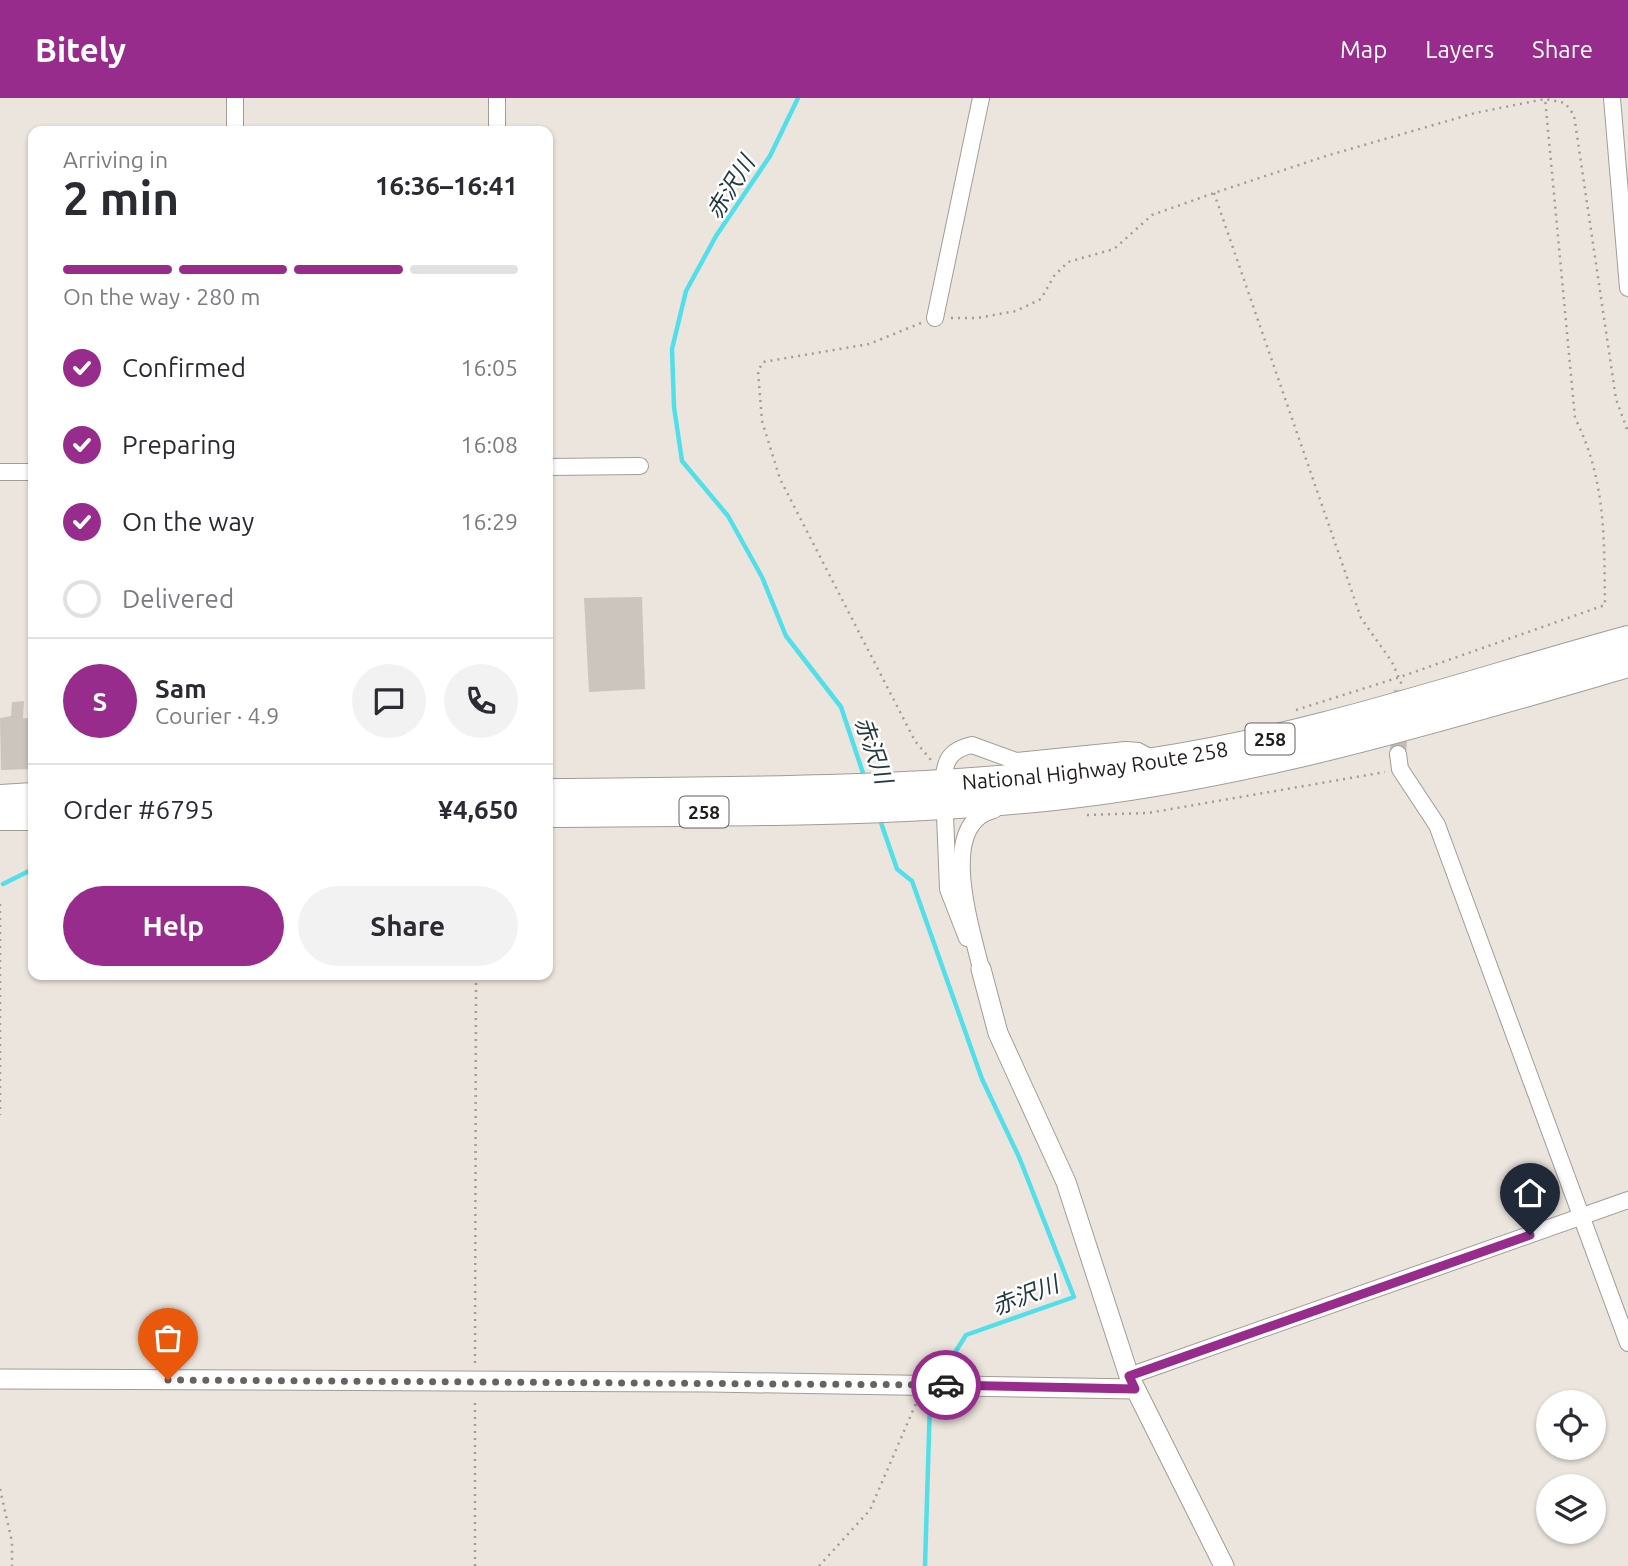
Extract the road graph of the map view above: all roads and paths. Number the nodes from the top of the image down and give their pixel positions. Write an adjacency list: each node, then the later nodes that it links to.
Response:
1 (235, 98): 6 (street)
2 (496, 98): 7 (street)
3 (981, 98): 10 (street)
4 (1545, 98): 8 (path); 11 (path); 18 (path)
5 (1612, 98): 9 (street)
6 (235, 126)
7 (497, 126)
8 (1214, 193): 10 (path); 18 (path)
9 (1628, 288)
10 (935, 318): 22 (path)
11 (1628, 432)
12 (640, 466): 13 (street)
13 (553, 467)
14 (0, 472): 15 (street)
15 (28, 472)
16 (1628, 639): 20 (highway, National Highway Route 258 / 258)
17 (1628, 664): 27 (highway, National Highway Route 258 / 258)
18 (1400, 677): 19 (path)
19 (1402, 687)
20 (1156, 761): 22 (street); 26 (highway, National Highway Route 258 / 258)
21 (1399, 761): 31 (path); 39 (street)
22 (944, 770)
23 (553, 792): 25 (highway, National Highway Route 258 / 258)
24 (28, 796): 28 (highway)
25 (860, 797): 26 (highway, National Highway Route 258 / 258); 29 (highway, National Highway Route 258 / 258)
26 (904, 797): 27 (highway, National Highway Route 258 / 258)
27 (1055, 797): 35 (street)
28 (0, 798)
29 (553, 814)
30 (945, 815): 35 (street)
31 (1081, 815)
32 (0, 817): 33 (highway)
33 (28, 817)
34 (0, 904): 37 (path)
35 (981, 969): 43 (street)
36 (476, 980): 42 (path)
37 (0, 1115)
38 (1628, 1200): 39 (street)
39 (1580, 1217): 40 (street); 43 (street)
40 (1628, 1343)
41 (0, 1379): 42 (street)
42 (475, 1381): 44 (street); 47 (path)
43 (1132, 1382): 44 (street); 49 (street)
44 (922, 1384): 48 (path)
45 (0, 1489): 46 (path)
46 (12, 1566)
47 (475, 1566)
48 (819, 1566)
49 (1224, 1566)

